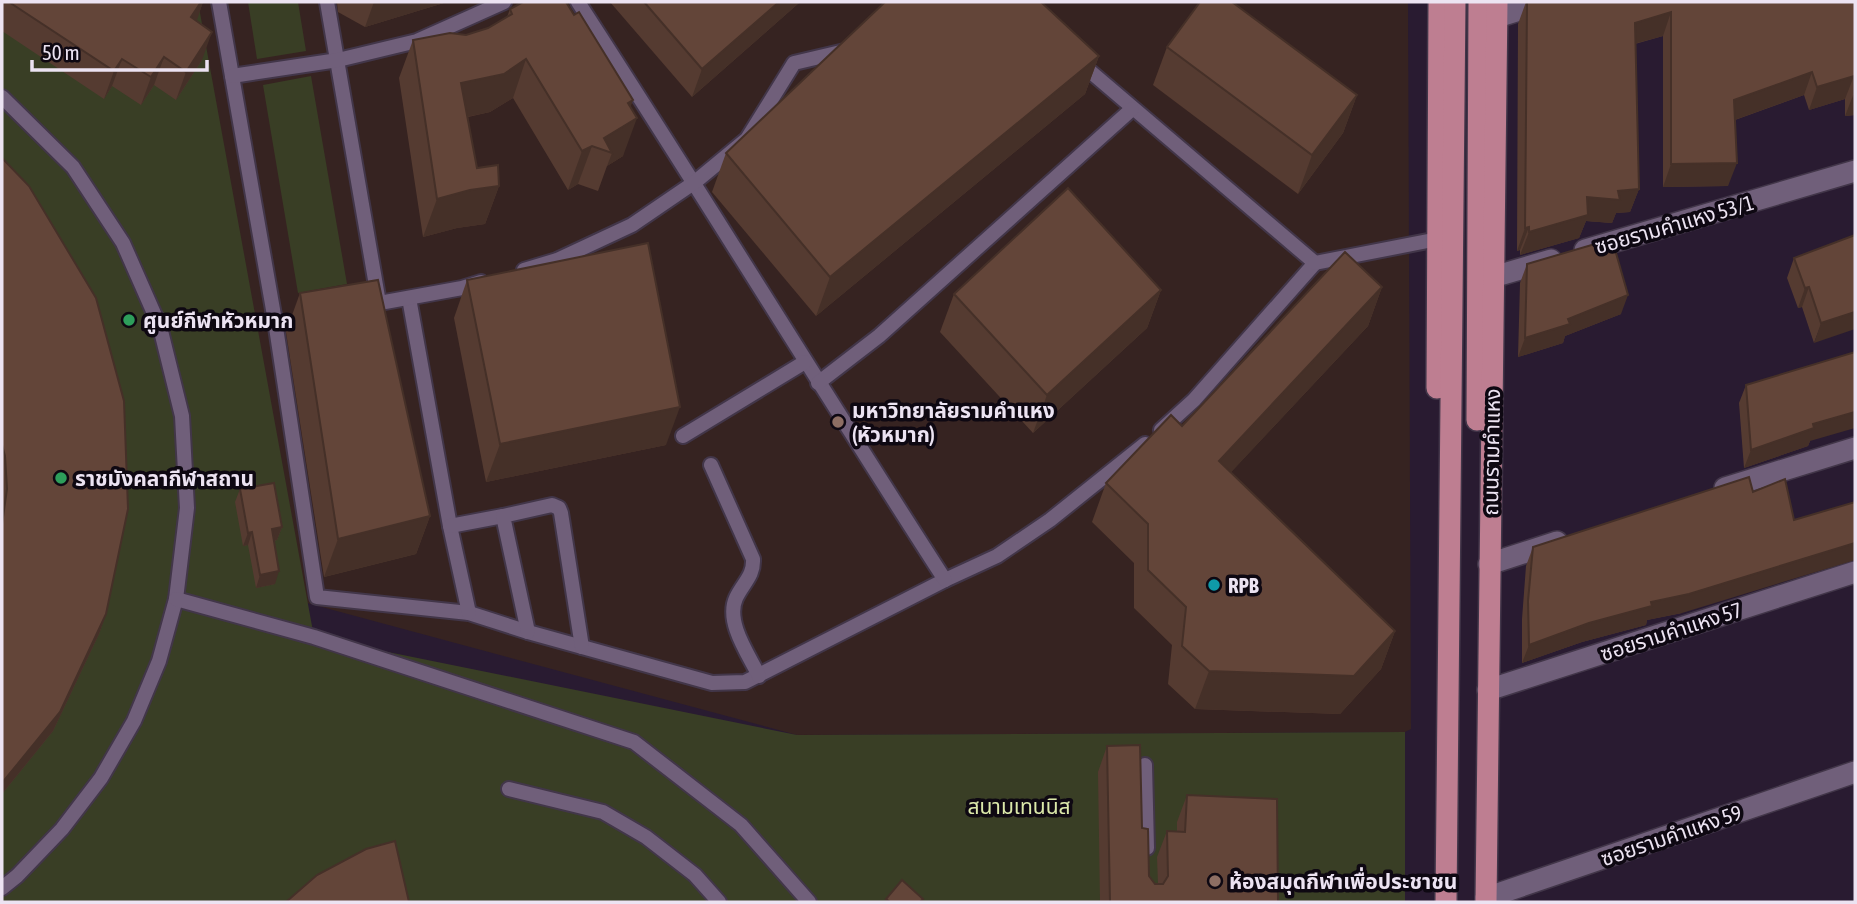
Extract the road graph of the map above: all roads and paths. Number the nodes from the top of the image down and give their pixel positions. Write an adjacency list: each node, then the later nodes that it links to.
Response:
1 (219, 2): 13 (lane)
2 (327, 2): 12 (lane)
3 (505, 2): 12 (lane)
4 (578, 2): 17 (lane)
5 (1439, 2): 18 (main road)
6 (1455, 2): 51 (main road, ถนนรามคำแหง)
7 (1479, 2): 47 (main road, ถนนรามคำแหง)
8 (1545, 2): 9 (street)
9 (1497, 9): 20 (main road, ถนนรามคำแหง)
10 (858, 41): 17 (lane)
11 (1071, 55): 15 (lane)
12 (338, 60): 13 (lane); 22 (lane)
13 (232, 76): 37 (lane)
14 (2, 97): 36 (lane)
15 (1132, 109): 19 (lane); 25 (lane)
16 (1855, 171): 20 (street, ซอยรามคำแหง 53/1)
17 (695, 182): 21 (lane); 24 (lane)
18 (1438, 239): 19 (lane); 50 (main road)
19 (1315, 263): 35 (lane)
20 (1493, 277): 33 (main road, ถนนรามคำแหง)
21 (410, 298): 22 (lane); 31 (lane)
22 (379, 303): 23 (lane)
23 (349, 308)
24 (805, 362): 25 (lane); 26 (lane)
25 (818, 383): 35 (lane)
26 (683, 436)
27 (1855, 448): 29 (street)
28 (711, 466): 40 (lane)
29 (1701, 495)
30 (503, 516): 31 (lane); 38 (lane); 39 (lane)
31 (450, 526): 37 (lane)
32 (1582, 534): 33 (street)
33 (1489, 564): 41 (main road, ถนนรามคำแหง)
34 (1855, 572): 41 (street, ซอยรามคำแหง 57)
35 (945, 580): 40 (lane)
36 (176, 599): 46 (lane); 49 (lane)
37 (470, 613): 38 (lane)
38 (528, 632): 39 (lane)
39 (582, 647): 40 (lane)
40 (759, 676)
41 (1488, 690): 47 (main road, ถนนรามคำแหง)
42 (1145, 765): 45 (lane)
43 (1855, 772): 47 (street, ซอยรามคำแหง 59)
44 (509, 789): 48 (lane)
45 (1148, 861)
46 (2, 888)
47 (1481, 901)
48 (719, 902)
49 (809, 902)
50 (1433, 902)
51 (1446, 902)

